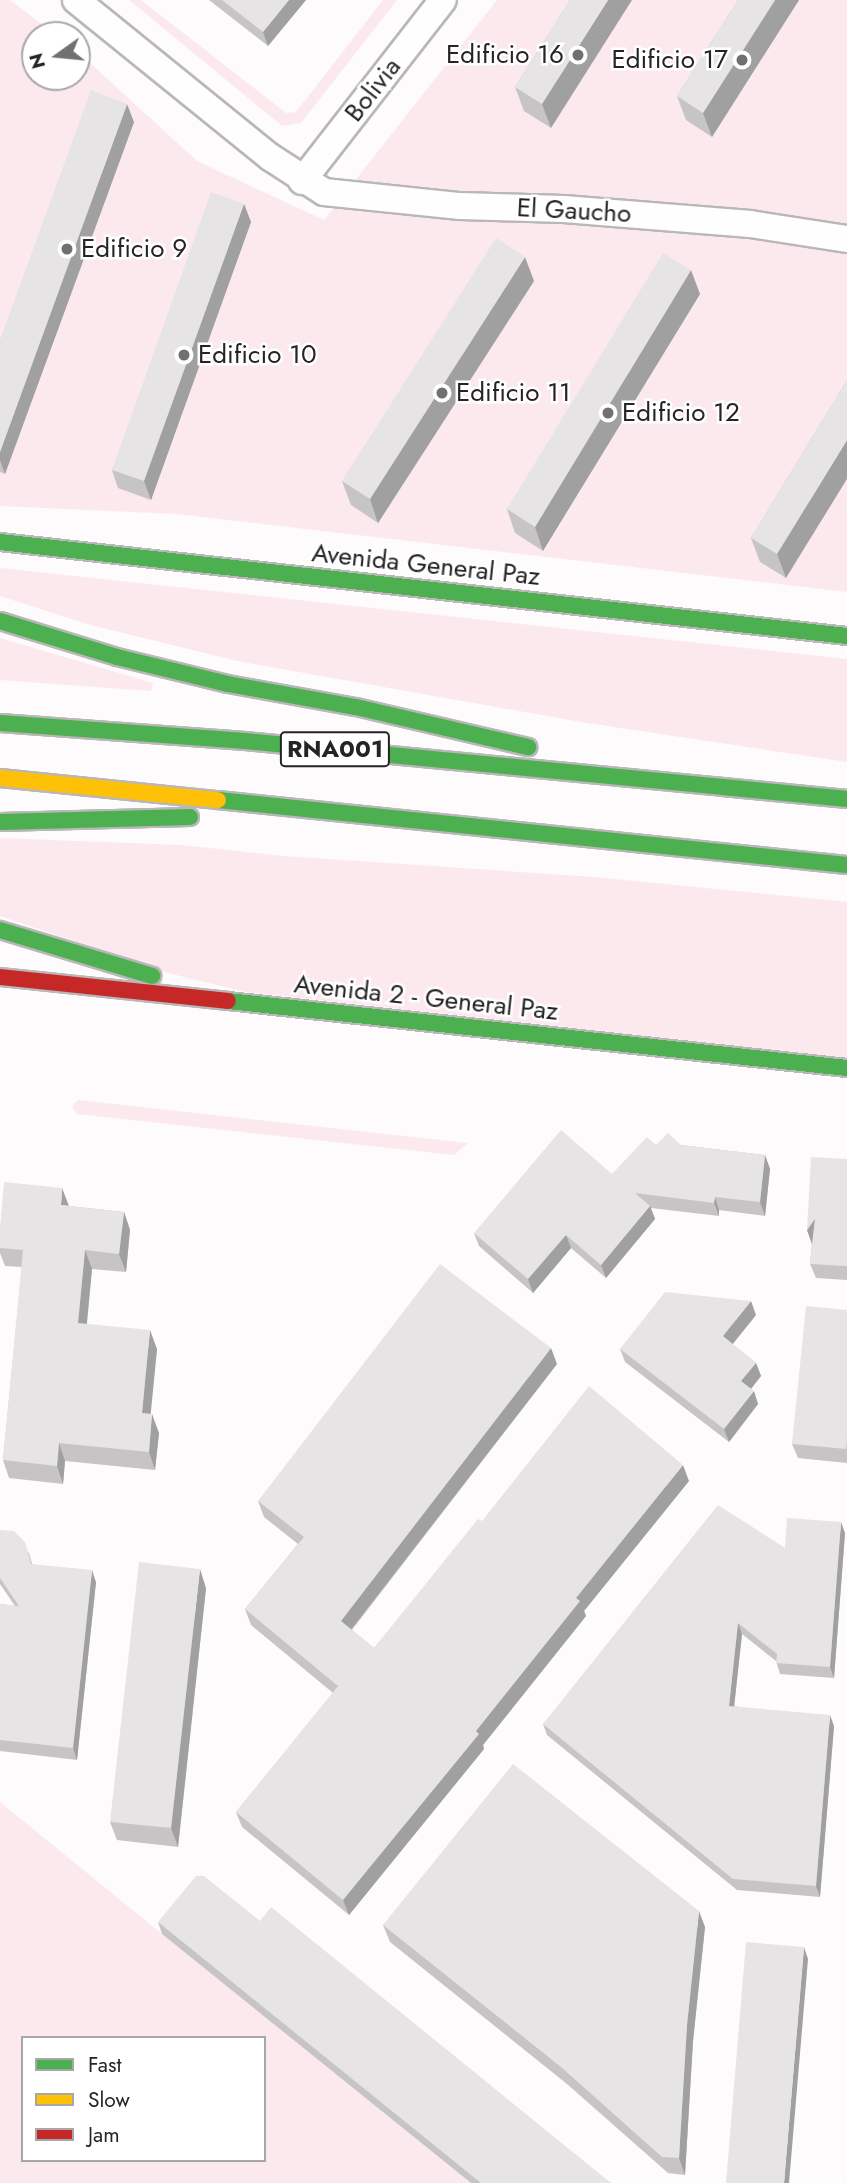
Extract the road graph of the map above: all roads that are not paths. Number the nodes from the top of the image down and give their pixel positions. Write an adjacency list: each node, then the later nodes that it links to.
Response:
1 (76, 0): 3 (street, El Gaucho)
2 (443, 0): 3 (street, Bolivia)
3 (302, 181): 4 (street, El Gaucho)
4 (847, 239)
5 (0, 542): 7 (main road, Avenida General Paz)
6 (0, 621): 9 (main road)
7 (847, 636)
8 (0, 723): 12 (main road, RNA001)
9 (540, 749)
10 (566, 755): 12 (main road)
11 (0, 778): 14 (main road, RNA001)
12 (670, 779): 13 (main road, RNA001)
13 (847, 799)
14 (360, 813): 15 (main road); 16 (main road, RNA001)
15 (0, 822)
16 (847, 866)
17 (0, 930): 19 (main road)
18 (0, 977): 19 (main road, Avenida 2 - General Paz)
19 (248, 1005): 20 (main road, Avenida 2 - General Paz)
20 (847, 1068)

